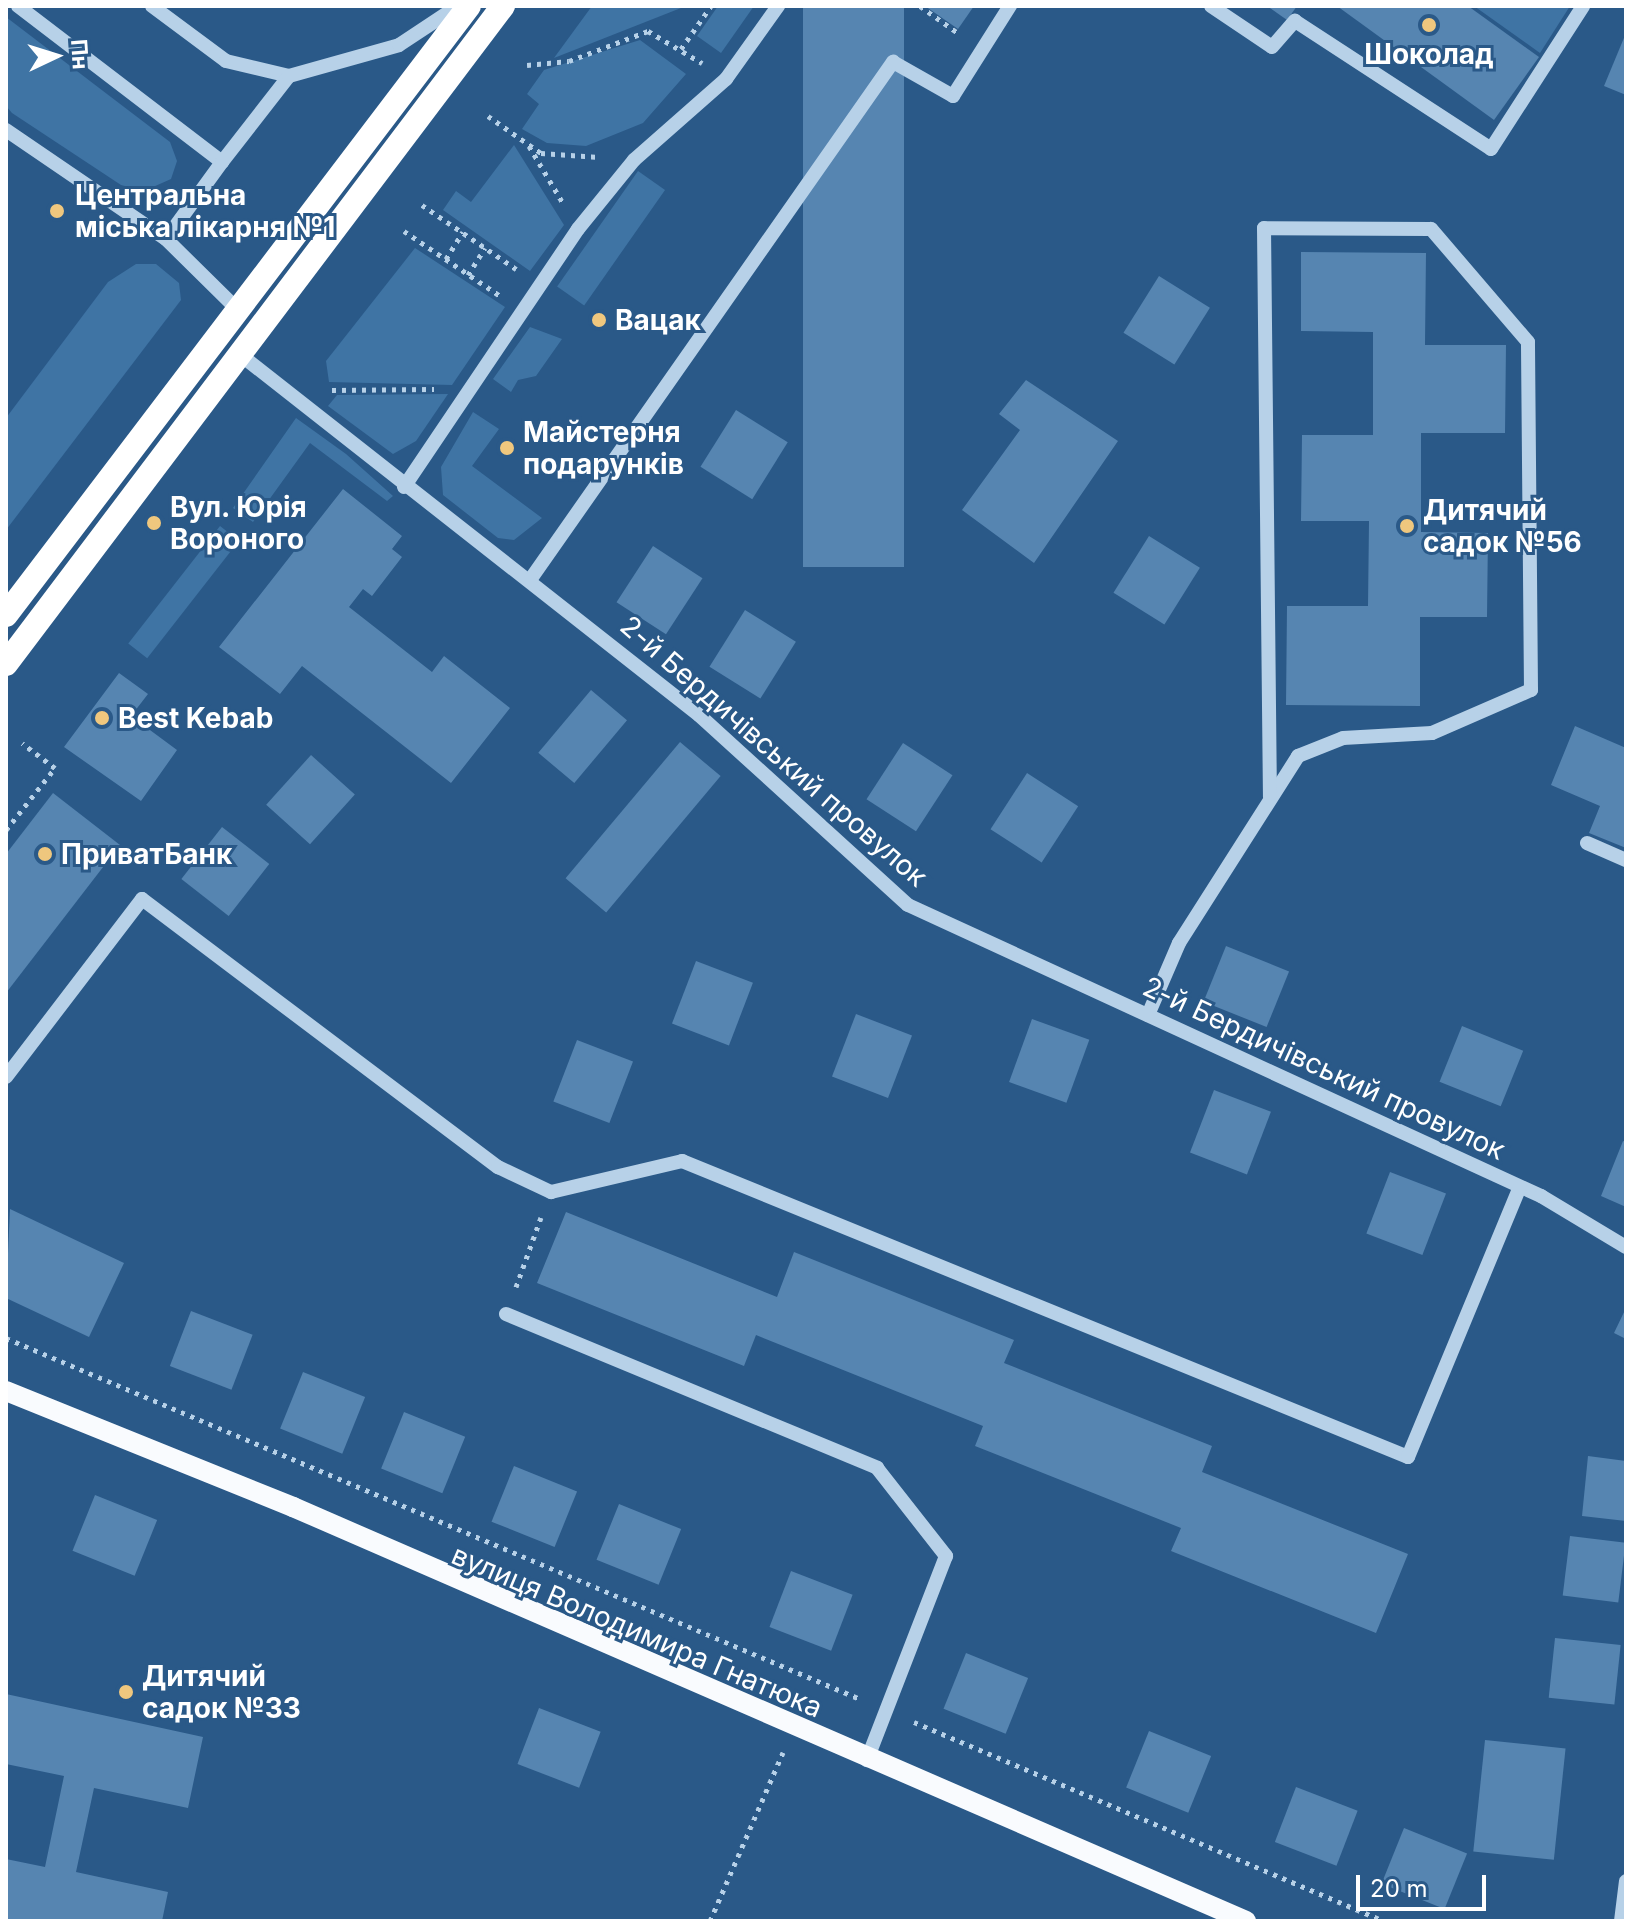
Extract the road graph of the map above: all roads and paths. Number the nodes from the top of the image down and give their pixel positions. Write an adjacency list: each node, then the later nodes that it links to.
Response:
1 (18, 6): 21 (street)
2 (152, 6): 15 (street)
3 (458, 6): 15 (street)
4 (469, 6): 32 (highway)
5 (503, 6): 33 (highway)
6 (711, 6): 12 (path)
7 (778, 6): 35 (street)
8 (920, 6): 13 (path)
9 (1010, 6): 13 (street)
10 (1211, 6): 11 (street)
11 (1583, 6)
12 (681, 49): 14 (path); 16 (path)
13 (982, 50): 37 (street)
14 (527, 65)
15 (289, 76): 21 (street)
16 (702, 76)
17 (488, 116): 19 (path)
18 (6, 130): 26 (street)
19 (529, 145): 20 (path); 22 (path)
20 (605, 156)
21 (222, 162): 26 (street)
22 (556, 192)
23 (422, 205): 25 (path)
24 (404, 231): 28 (path)
25 (463, 232): 27 (path); 28 (path)
26 (166, 239): 32 (street)
27 (485, 248): 29 (path); 30 (path)
28 (446, 259): 30 (path)
29 (514, 267)
30 (468, 275): 31 (path)
31 (496, 293)
32 (240, 312): 38 (highway)
33 (242, 356): 36 (street, 2-й Бердичівський провулок); 39 (highway)
34 (322, 389): 35 (path)
35 (470, 389): 36 (street)
36 (404, 487): 37 (street, 2-й Бердичівський провулок)
37 (530, 580): 45 (street, 2-й Бердичівський провулок)
38 (6, 615)
39 (6, 664)
40 (22, 743): 42 (path)
41 (1270, 797): 41 (street); 45 (street)
42 (6, 830)
43 (1587, 843): 44 (street)
44 (1626, 860)
45 (1148, 1015): 47 (street, 2-й Бердичівський провулок)
46 (6, 1077): 48 (street)
47 (1520, 1187): 48 (street); 49 (street, 2-й Бердичівський провулок)
48 (551, 1192): 50 (path)
49 (1626, 1247)
50 (506, 1314): 53 (street)
51 (6, 1338): 53 (path)
52 (6, 1391): 54 (main road, вулиця Володимира Гнатюка)
53 (886, 1710): 55 (street); 59 (path)
54 (792, 1729): 55 (main road, вулиця Володимира Гнатюка); 57 (path)
55 (867, 1760): 58 (main road, вулиця Володимира Гнатюка)
56 (1626, 1881): 60 (street)
57 (710, 1921)
58 (1246, 1921)
59 (1384, 1921)
60 (1621, 1921)

